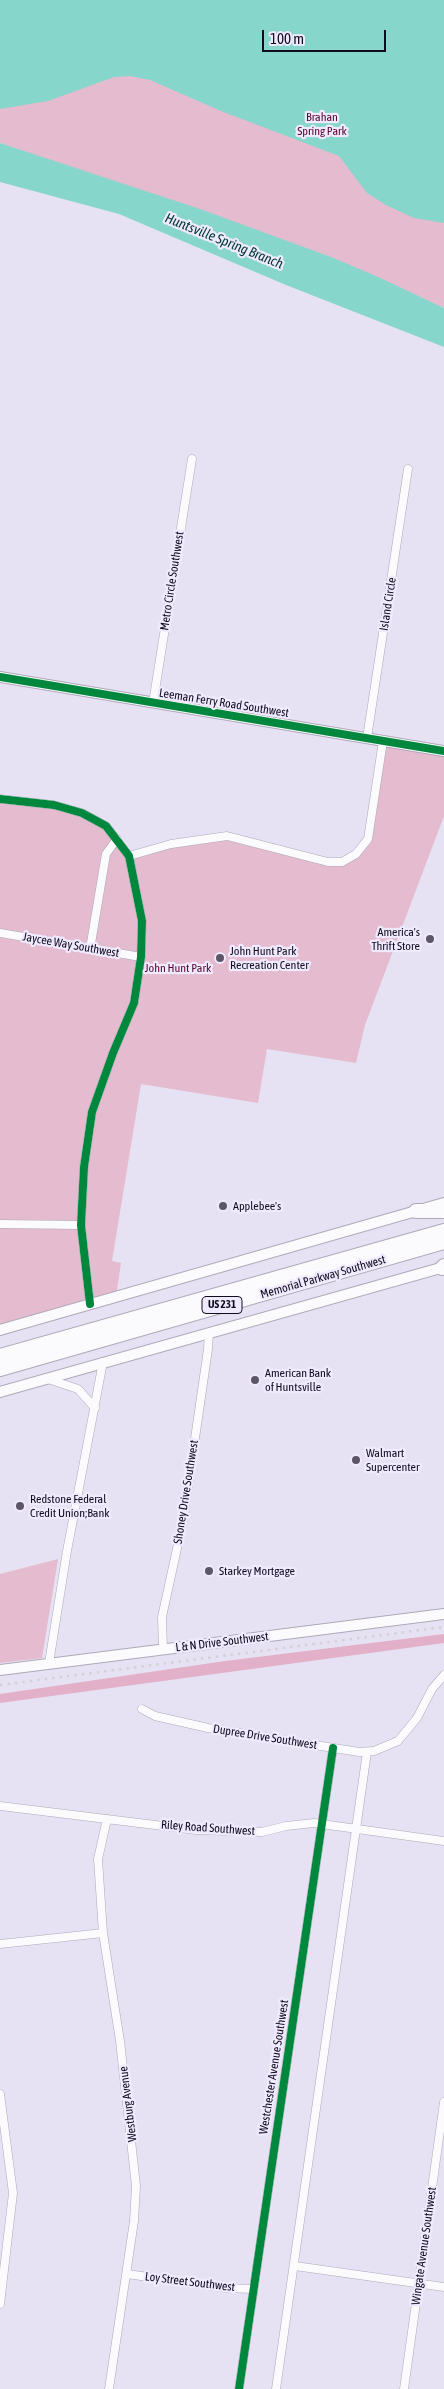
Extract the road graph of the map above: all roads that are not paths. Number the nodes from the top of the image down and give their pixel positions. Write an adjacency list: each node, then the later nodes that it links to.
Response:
1 (192, 459): 4 (street, Metro Circle Southwest)
2 (408, 468): 5 (street, Island Circle)
3 (0, 677): 4 (main road, Leeman Ferry Road Southwest)
4 (153, 703): 5 (main road, Leeman Ferry Road Southwest)
5 (368, 738): 6 (main road, Leeman Ferry Road Southwest)
6 (383, 741): 7 (main road, Leeman Ferry Road Southwest); 10 (street)
7 (444, 751)
8 (0, 799): 9 (street)
9 (116, 839): 10 (street); 12 (street)
10 (129, 856): 13 (street)
11 (0, 933): 12 (street, Jaycee Way Southwest)
12 (90, 949): 13 (street, Jaycee Way Southwest)
13 (141, 957): 18 (street)
14 (444, 1203): 15 (main road)
15 (416, 1211): 16 (highway); 22 (main road)
16 (444, 1211)
17 (0, 1224): 18 (street)
18 (80, 1224): 22 (street)
19 (444, 1231): 25 (highway, Memorial Parkway Southwest / US 231)
20 (444, 1242): 27 (highway, Memorial Parkway Southwest / US 231)
21 (443, 1267): 24 (main road)
22 (90, 1304): 23 (main road)
23 (0, 1330)
24 (208, 1333): 26 (main road); 32 (street, Shoney Drive Southwest)
25 (0, 1356)
26 (102, 1362): 28 (main road); 30 (street)
27 (0, 1369)
28 (48, 1379): 29 (main road); 30 (street)
29 (0, 1392)
30 (95, 1408): 33 (street)
31 (444, 1614): 32 (main road, L & N Drive Southwest)
32 (162, 1650): 33 (main road, L & N Drive Southwest)
33 (49, 1663): 34 (main road, L & N Drive Southwest)
34 (0, 1670)
35 (444, 1675): 38 (street, Dupree Drive Southwest)
36 (142, 1709): 37 (street, Dupree Drive Southwest)
37 (333, 1748): 38 (street, Dupree Drive Southwest); 41 (street, Westchester Avenue Southwest)
38 (367, 1752): 42 (street)
39 (0, 1806): 40 (street, Riley Road Southwest)
40 (107, 1819): 41 (street, Riley Road Southwest); 44 (street, Westburg Avenue)
41 (321, 1824): 42 (street, Riley Road Southwest); 52 (street, Westchester Avenue Southwest)
42 (356, 1828): 43 (street, Riley Road Southwest); 48 (street)
43 (444, 1841)
44 (103, 1933): 45 (street); 49 (street, Westburg Avenue)
45 (0, 1944)
46 (0, 2094): 53 (street)
47 (444, 2102): 50 (street, Wingate Avenue Southwest)
48 (295, 2266): 50 (street); 56 (street)
49 (127, 2274): 52 (street, Loy Street Southwest); 54 (street, Westburg Avenue)
50 (419, 2283): 51 (street); 57 (street, Wingate Avenue Southwest)
51 (444, 2287)
52 (253, 2289): 55 (street, Westchester Avenue Southwest)
53 (0, 2304)
54 (109, 2389)
55 (239, 2389)
56 (276, 2389)
57 (404, 2389)

